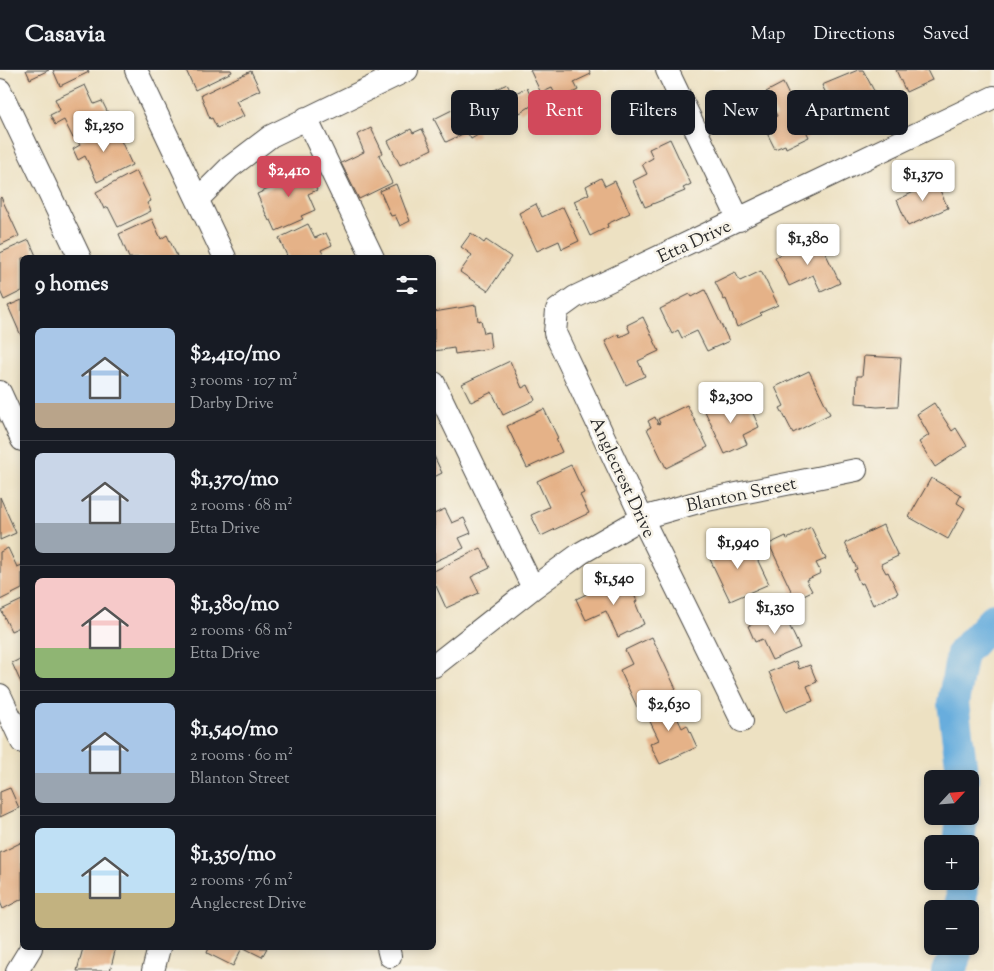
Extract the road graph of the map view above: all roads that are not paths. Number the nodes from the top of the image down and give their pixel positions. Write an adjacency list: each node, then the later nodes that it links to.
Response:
1 (136, 70): 7 (street)
2 (407, 70): 6 (street)
3 (667, 70): 8 (street)
4 (0, 90): 9 (street)
5 (994, 97): 8 (street, Etta Drive)
6 (306, 118): 7 (street); 11 (street)
7 (198, 199): 10 (street)
8 (739, 220): 12 (street, Etta Drive)
9 (79, 255)
10 (225, 255)
11 (372, 255)
12 (557, 310): 17 (street, Anglecrest Drive)
13 (436, 387): 18 (street)
14 (0, 392): 15 (street)
15 (20, 436)
16 (856, 470): 17 (street, Blanton Street)
17 (642, 518): 18 (street, Blanton Street); 21 (street, Anglecrest Drive)
18 (533, 588): 19 (street, Blanton Street)
19 (436, 664)
20 (0, 695): 22 (street)
21 (742, 721)
22 (20, 738)
23 (30, 950): 25 (street)
24 (159, 950): 26 (street)
25 (17, 971)
26 (154, 971)

